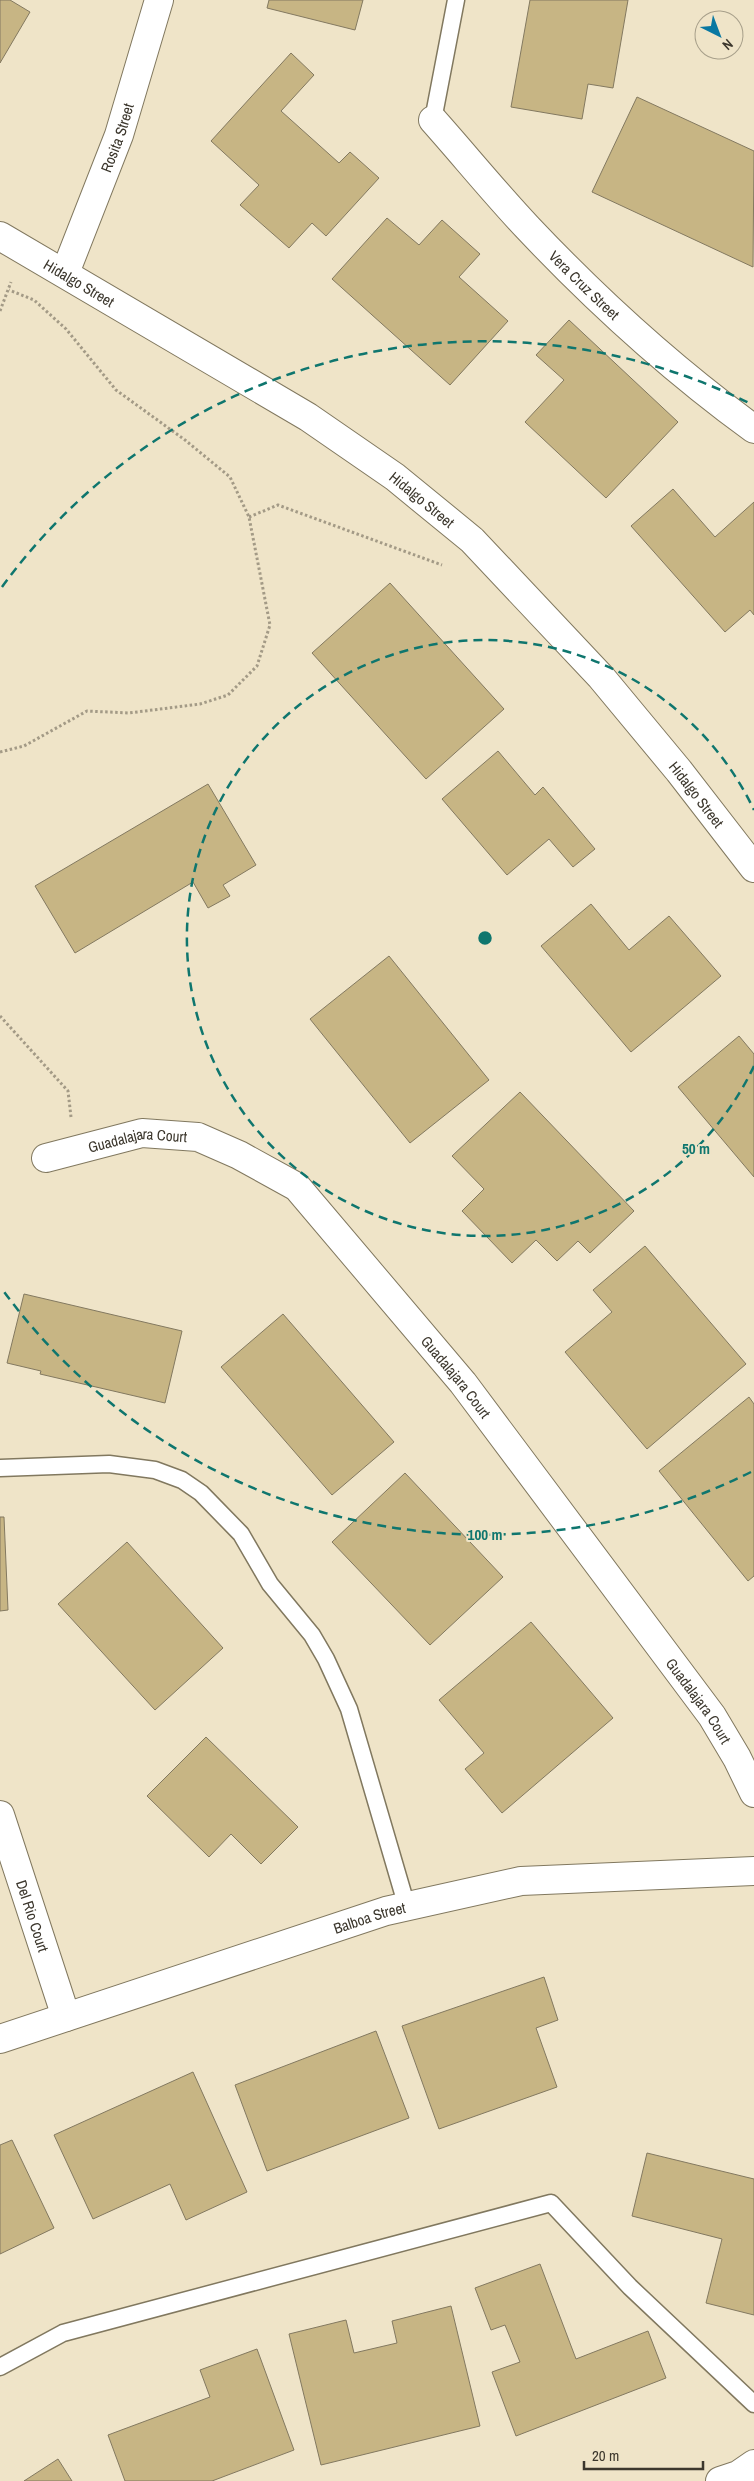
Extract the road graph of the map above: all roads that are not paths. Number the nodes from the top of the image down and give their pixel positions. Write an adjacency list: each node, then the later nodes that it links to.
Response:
1 (159, 0): 5 (street, Rosita Street)
2 (456, 0): 3 (lane)
3 (433, 120): 6 (street, Vera Cruz Street)
4 (0, 236): 5 (street, Hidalgo Street)
5 (65, 273): 7 (street, Hidalgo Street)
6 (754, 429)
7 (754, 868)
8 (46, 1158): 10 (street, Guadalajara Court)
9 (0, 1468): 13 (lane)
10 (754, 1793)
11 (0, 1814): 14 (street, Del Rio Court)
12 (754, 1871): 13 (street, Balboa Street)
13 (407, 1907): 14 (street, Balboa Street)
14 (66, 2017): 15 (street, Balboa Street)
15 (0, 2040)
16 (0, 2367): 17 (lane)
17 (754, 2404)
18 (754, 2464): 19 (street)
19 (720, 2481)

